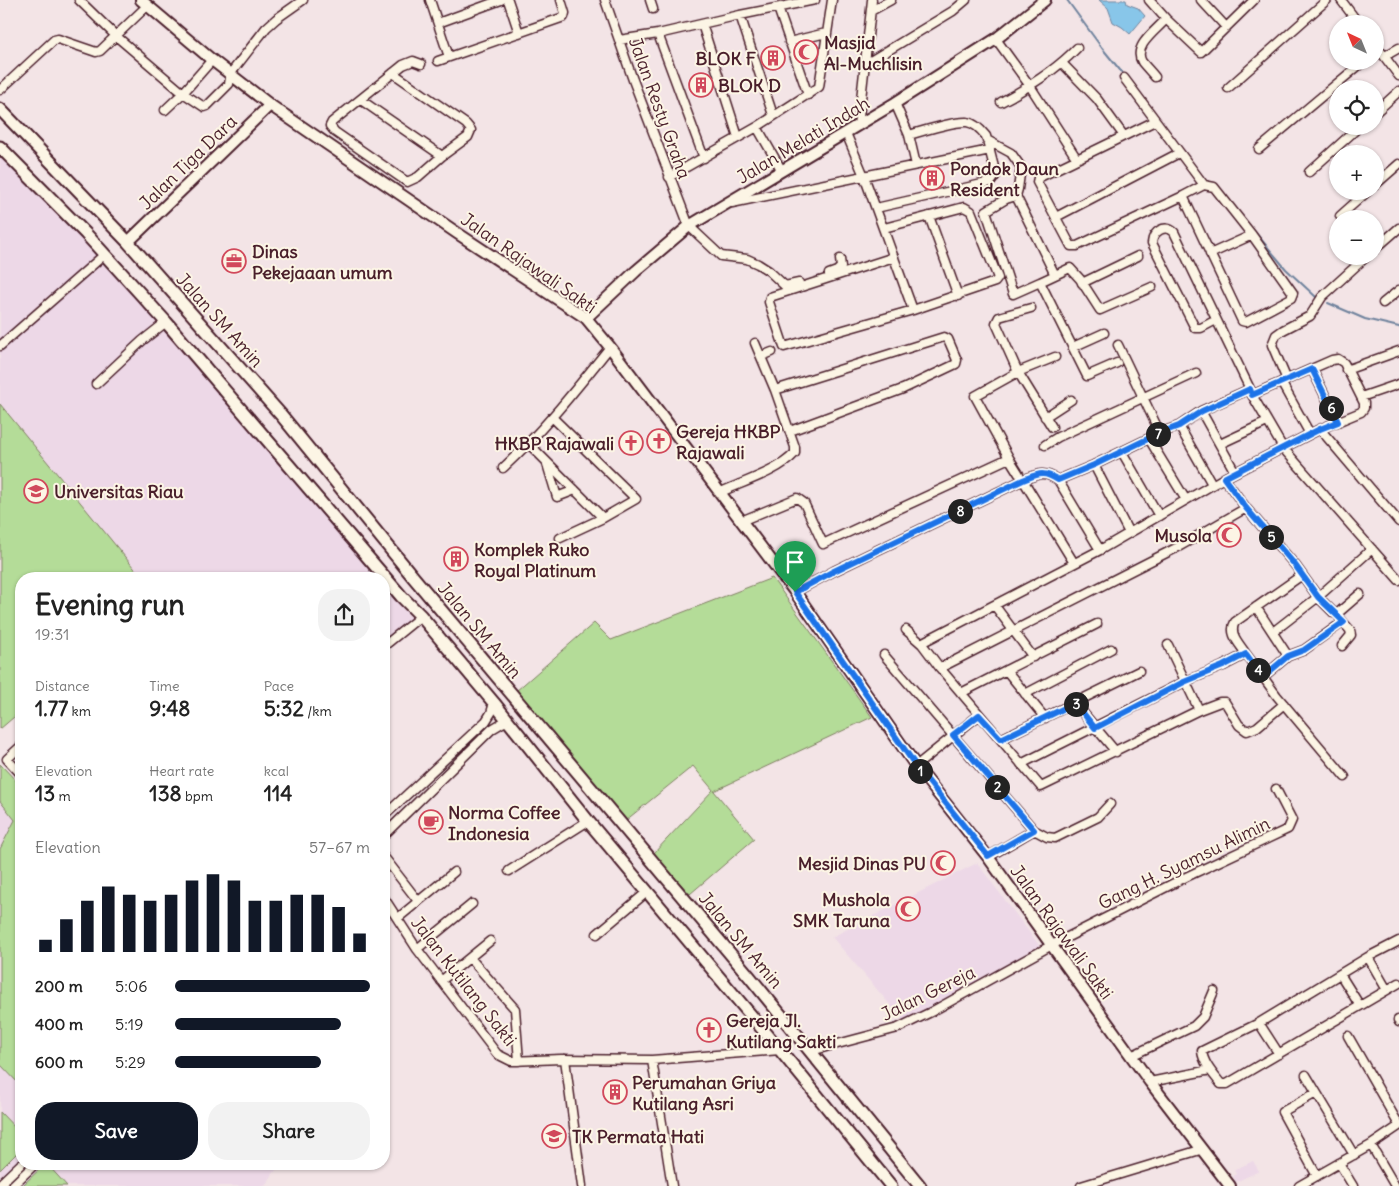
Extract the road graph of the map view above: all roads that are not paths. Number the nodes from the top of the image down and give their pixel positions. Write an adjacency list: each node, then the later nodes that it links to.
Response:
1 (79, 0): 33 (street)
2 (303, 0): 47 (street)
3 (430, 0): 27 (street)
4 (501, 0): 27 (street)
5 (508, 0): 30 (street)
6 (561, 0): 30 (street)
7 (605, 0): 35 (street, Jalan Resty Graha)
8 (650, 0): 22 (street)
9 (815, 0): 21 (street)
10 (832, 0): 31 (street)
11 (872, 0): 23 (street)
12 (890, 0): 23 (street)
13 (966, 0): 45 (street)
14 (1045, 0): 34 (main road, Jalan Melati Indah)
15 (1149, 0): 26 (street)
16 (1201, 0): 29 (street)
17 (1254, 0): 29 (street)
18 (1327, 0): 53 (street)
19 (1341, 0): 25 (street)
20 (144, 3): 33 (street); 41 (main road, Jalan Rajawali Sakti)
21 (778, 8): 24 (street); 36 (street)
22 (653, 10)
23 (871, 11): 45 (street)
24 (740, 15): 28 (street); 65 (street)
25 (1352, 15)
26 (1166, 19): 29 (street); 50 (street)
27 (438, 22): 40 (street)
28 (702, 24): 32 (street); 73 (street)
29 (1226, 27)
30 (518, 33): 40 (street)
31 (826, 33): 36 (street); 57 (street)
32 (658, 34): 35 (street); 80 (street)
33 (116, 36): 54 (street); 56 (street)
34 (996, 39): 52 (street); 60 (main road, Jalan Melati Indah)
35 (619, 40): 89 (street, Jalan Resty Graha)
36 (789, 42): 57 (street)
37 (1077, 48): 43 (street)
38 (1399, 48): 39 (street)
39 (1385, 56): 49 (street)
40 (449, 57): 42 (street)
41 (212, 60): 47 (main road, Jalan Rajawali Sakti); 56 (street)
42 (438, 61)
43 (1062, 63): 52 (street); 72 (street)
44 (421, 64): 48 (street)
45 (864, 65): 67 (street)
46 (1353, 70): 76 (street)
47 (231, 73): 56 (street); 62 (main road, Jalan Rajawali Sakti)
48 (393, 73): 58 (street); 79 (street)
49 (1399, 76)
50 (1155, 77)
51 (1124, 78): 66 (street)
52 (1030, 86): 59 (street); 82 (street)
53 (1228, 88)
54 (0, 90)
55 (1399, 91): 61 (street)
56 (183, 93): 64 (street)
57 (808, 95): 65 (street)
58 (361, 100): 79 (street); 81 (street)
59 (1001, 102)
60 (895, 103): 67 (main road, Jalan Melati Indah); 70 (street)
61 (1384, 104)
62 (270, 105): 85 (main road, Jalan Rajawali Sakti); 105 (main road, Jalan Tiga Dara)
63 (0, 109): 105 (main road, Jalan SM Amin)
64 (164, 110)
65 (773, 115): 68 (street)
66 (1156, 121): 72 (street); 78 (street)
67 (858, 126): 69 (main road, Jalan Melati Indah)
68 (756, 127): 73 (street); 86 (street)
69 (846, 133): 86 (main road, Jalan Melati Indah); 88 (street)
70 (909, 134): 74 (street); 84 (street)
71 (1350, 135): 87 (street)
72 (1124, 136): 82 (street)
73 (738, 137): 80 (street)
74 (987, 140): 77 (street); 92 (street)
75 (0, 147): 107 (main road, Jalan SM Amin)
76 (1259, 149)
77 (990, 150): 84 (street); 96 (street)
78 (1179, 153): 91 (street); 99 (street)
79 (442, 156): 81 (street)
80 (704, 158): 89 (street)
81 (374, 159): 85 (street)
82 (1077, 159): 99 (street)
83 (1399, 164): 90 (street)
84 (916, 165): 88 (street)
85 (367, 171): 121 (main road, Jalan Rajawali Sakti)
86 (782, 171): 95 (main road, Jalan Melati Indah)
87 (1309, 172)
88 (864, 176): 95 (street); 96 (street)
89 (669, 177): 100 (street, Jalan Resty Graha)
90 (1384, 177)
91 (1204, 185): 93 (street); 103 (street)
92 (1016, 196): 112 (street); 113 (street)
93 (1183, 196): 99 (street); 106 (street)
94 (1358, 200): 97 (street)
95 (730, 203): 100 (main road, Jalan Melati Indah)
96 (876, 208): 101 (street)
97 (1347, 210)
98 (929, 216): 101 (street); 117 (street); 117 (street)
99 (1056, 217)
100 (689, 226): 110 (street); 121 (main road, Jalan Melati Indah)
101 (884, 228): 109 (street)
102 (1399, 228): 104 (street)
103 (1252, 235): 106 (street); 106 (street)
104 (1384, 241)
105 (128, 242): 234 (main road, Jalan SM Amin)
106 (1210, 254)
107 (104, 255): 123 (main road, Jalan SM Amin); 127 (street)
108 (1138, 256): 114 (street)
109 (894, 257): 120 (street); 120 (street)
110 (840, 259)
111 (1356, 265): 139 (street)
112 (1055, 275): 113 (street); 114 (street)
113 (1040, 282): 128 (street)
114 (1082, 283): 115 (street)
115 (1152, 287)
116 (1399, 290): 118 (street)
117 (958, 296): 120 (street)
118 (1383, 304)
119 (1031, 308): 137 (street)
120 (913, 310)
121 (586, 318): 129 (main road, Jalan Rajawali Sakti)
122 (1216, 320): 122 (street); 143 (street)
123 (166, 322): 140 (street); 186 (main road, Jalan SM Amin)
124 (1104, 333): 128 (street)
125 (755, 344): 132 (street)
126 (1118, 345): 145 (street)
127 (0, 346)
128 (1073, 346): 134 (street)
129 (610, 348): 149 (street); 174 (main road, Jalan Rajawali Sakti)
130 (1399, 351): 136 (street)
131 (772, 352): 132 (street)
132 (762, 356): 142 (street)
133 (1055, 357): 137 (street)
134 (1118, 363)
135 (1312, 369): 136 (street); 139 (street); 151 (street)
136 (1346, 370): 144 (street)
137 (1018, 372): 148 (street); 164 (street)
138 (1196, 373): 145 (street)
139 (1284, 381): 143 (street); 157 (street)
140 (96, 384)
141 (1399, 384): 144 (street)
142 (775, 390): 155 (street); 155 (street)
143 (1251, 392): 147 (street); 150 (street)
144 (1361, 397): 151 (street)
145 (1143, 398): 156 (street); 161 (street)
146 (1071, 400): 148 (street)
147 (1202, 411): 152 (street); 160 (street)
148 (1045, 417): 153 (street)
149 (553, 418): 159 (street); 178 (street)
150 (1267, 422): 160 (street); 162 (street)
151 (1338, 422): 154 (street)
152 (1179, 426): 156 (street); 172 (street)
153 (1052, 427)
154 (1320, 429): 157 (street); 180 (street)
155 (790, 431): 174 (street)
156 (1160, 433): 158 (street)
157 (1310, 434): 162 (street)
158 (1149, 439): 163 (street); 175 (street)
159 (529, 444): 165 (street); 167 (street)
160 (1220, 444): 168 (street)
161 (1045, 445)
162 (1283, 448): 168 (street); 183 (street)
163 (1122, 452): 166 (street); 177 (street)
164 (1009, 458): 169 (street); 179 (street)
165 (547, 462): 173 (street); 173 (street)
166 (1094, 465): 171 (street); 181 (street)
167 (504, 468)
168 (1235, 472): 170 (street)
169 (1021, 477): 171 (street); 185 (street); 190 (street)
170 (1224, 478): 172 (street); 176 (street)
171 (1058, 480): 184 (street)
172 (1212, 484): 175 (street)
173 (575, 490): 178 (street)
174 (719, 493): 179 (main road, Jalan Rajawali Sakti)
175 (1186, 500): 177 (street)
176 (1246, 508): 187 (street); 200 (street)
177 (1159, 516): 181 (street)
178 (603, 518): 182 (street)
179 (741, 521): 190 (main road, Jalan Rajawali Sakti)
180 (1399, 522)
181 (1128, 533): 184 (street)
182 (560, 538)
183 (1372, 549): 188 (street); 192 (street)
184 (1100, 550): 185 (street)
185 (1074, 564): 193 (street)
186 (380, 572)
187 (1302, 575): 192 (street); 194 (street)
188 (1399, 580)
189 (390, 583): 196 (main road, Jalan SM Amin)
190 (795, 592): 231 (main road, Jalan Rajawali Sakti)
191 (1360, 594): 195 (street)
192 (1318, 597): 195 (street); 201 (street)
193 (995, 606): 200 (street); 203 (street)
194 (1256, 607): 201 (street); 207 (street)
195 (1336, 614): 197 (street)
196 (421, 616): 202 (street); 218 (main road, Jalan SM Amin)
197 (1344, 622): 205 (street); 209 (street)
198 (1097, 624): 210 (street)
199 (906, 630): 203 (street)
200 (1013, 630): 210 (street); 211 (street)
201 (1274, 632): 209 (street)
202 (390, 641)
203 (922, 644): 211 (street)
204 (1168, 645): 215 (street)
205 (1342, 646)
206 (1111, 649): 217 (street)
207 (1246, 654): 214 (street); 215 (street)
208 (884, 655): 226 (street)
209 (1288, 656): 214 (street)
210 (1034, 657): 212 (street)
211 (940, 668): 216 (street)
212 (1006, 670): 216 (street); 217 (street)
213 (1139, 671): 219 (street)
214 (1263, 677): 220 (street)
215 (1184, 682): 221 (street); 225 (street)
216 (961, 693): 222 (street)
217 (1025, 694): 223 (street)
218 (494, 703): 224 (main road, Jalan SM Amin); 238 (street)
219 (1075, 703): 223 (street); 225 (street)
220 (1284, 704): 221 (street); 233 (street)
221 (1199, 710): 229 (street)
222 (979, 715): 226 (street); 227 (street)
223 (1045, 718): 227 (street)
224 (509, 721): 236 (main road, Jalan SM Amin); 240 (street)
225 (1095, 728): 229 (street); 230 (street)
226 (953, 735): 231 (street); 241 (street)
227 (1001, 739): 230 (street)
228 (15, 752): 232 (street)
229 (1116, 752): 230 (street)
230 (1021, 764)
231 (916, 766): 242 (main road, Jalan Rajawali Sakti)
232 (15, 768)
233 (1345, 777)
234 (590, 789): 236 (main road); 267 (main road, Jalan SM Amin)
235 (1276, 790): 254 (street, Gang H. Syamsu Alimin)
236 (575, 804): 239 (main road, Jalan SM Amin)
237 (1110, 804): 241 (street)
238 (390, 810)
239 (588, 821): 244 (street); 246 (main road, Jalan SM Amin)
240 (390, 829)
241 (1034, 830): 242 (street)
242 (988, 856): 254 (main road, Jalan Rajawali Sakti)
243 (390, 865): 247 (street)
244 (509, 871)
245 (454, 872): 247 (street)
246 (647, 892): 251 (street); 266 (main road, Jalan SM Amin)
247 (418, 901): 250 (street)
248 (472, 904): 255 (street)
249 (390, 907): 250 (street, Jalan Kutilang Sakti)
250 (398, 918): 255 (street, Jalan Kutilang Sakti)
251 (597, 934)
252 (490, 941): 257 (street)
253 (1398, 943): 256 (street)
254 (1052, 945): 267 (street, Jalan Gereja); 269 (main road, Jalan Rajawali Sakti)
255 (417, 949): 259 (street, Jalan Kutilang Sakti)
256 (1368, 957): 258 (street); 261 (street)
257 (470, 958): 259 (street); 272 (street)
258 (1340, 974): 263 (street); 264 (street)
259 (442, 981): 272 (street, Jalan Kutilang Sakti)
260 (1399, 983): 261 (street)
261 (1387, 990): 263 (street)
262 (1214, 991): 269 (street)
263 (1360, 1006): 268 (street)
264 (1259, 1023): 268 (street); 273 (street)
265 (1348, 1036): 277 (street)
266 (780, 1050): 271 (street, Jalan Kutilang Sakti); 290 (main road, Jalan SM Amin)
267 (811, 1051): 291 (main road, Jalan SM Amin)
268 (1279, 1054): 273 (street)
269 (1131, 1056): 275 (main road, Jalan Rajawali Sakti)
270 (565, 1059): 271 (street, Jalan Kutilang Sakti); 272 (street, Jalan Kutilang Sakti); 288 (street)
271 (652, 1060): 289 (street)
272 (518, 1061)
273 (1210, 1070): 275 (street)
274 (1306, 1075): 276 (street)
275 (1150, 1082): 279 (main road, Jalan Rajawali Sakti)
276 (1316, 1093): 280 (street); 284 (street)
277 (1399, 1126): 278 (street)
278 (1371, 1145): 280 (street); 295 (street)
279 (1200, 1150): 292 (street); 293 (main road, Jalan Rajawali Sakti)
280 (1354, 1155): 281 (street)
281 (1340, 1163): 284 (street); 294 (street)
282 (15, 1170): 285 (street)
283 (29, 1170): 287 (street)
284 (1317, 1176): 286 (street)
285 (0, 1184)
286 (1302, 1185)
287 (12, 1186)
288 (582, 1186)
289 (672, 1186)
290 (891, 1186)
291 (920, 1186)
292 (1081, 1186)
293 (1230, 1186)
294 (1353, 1186)
295 (1395, 1186)

